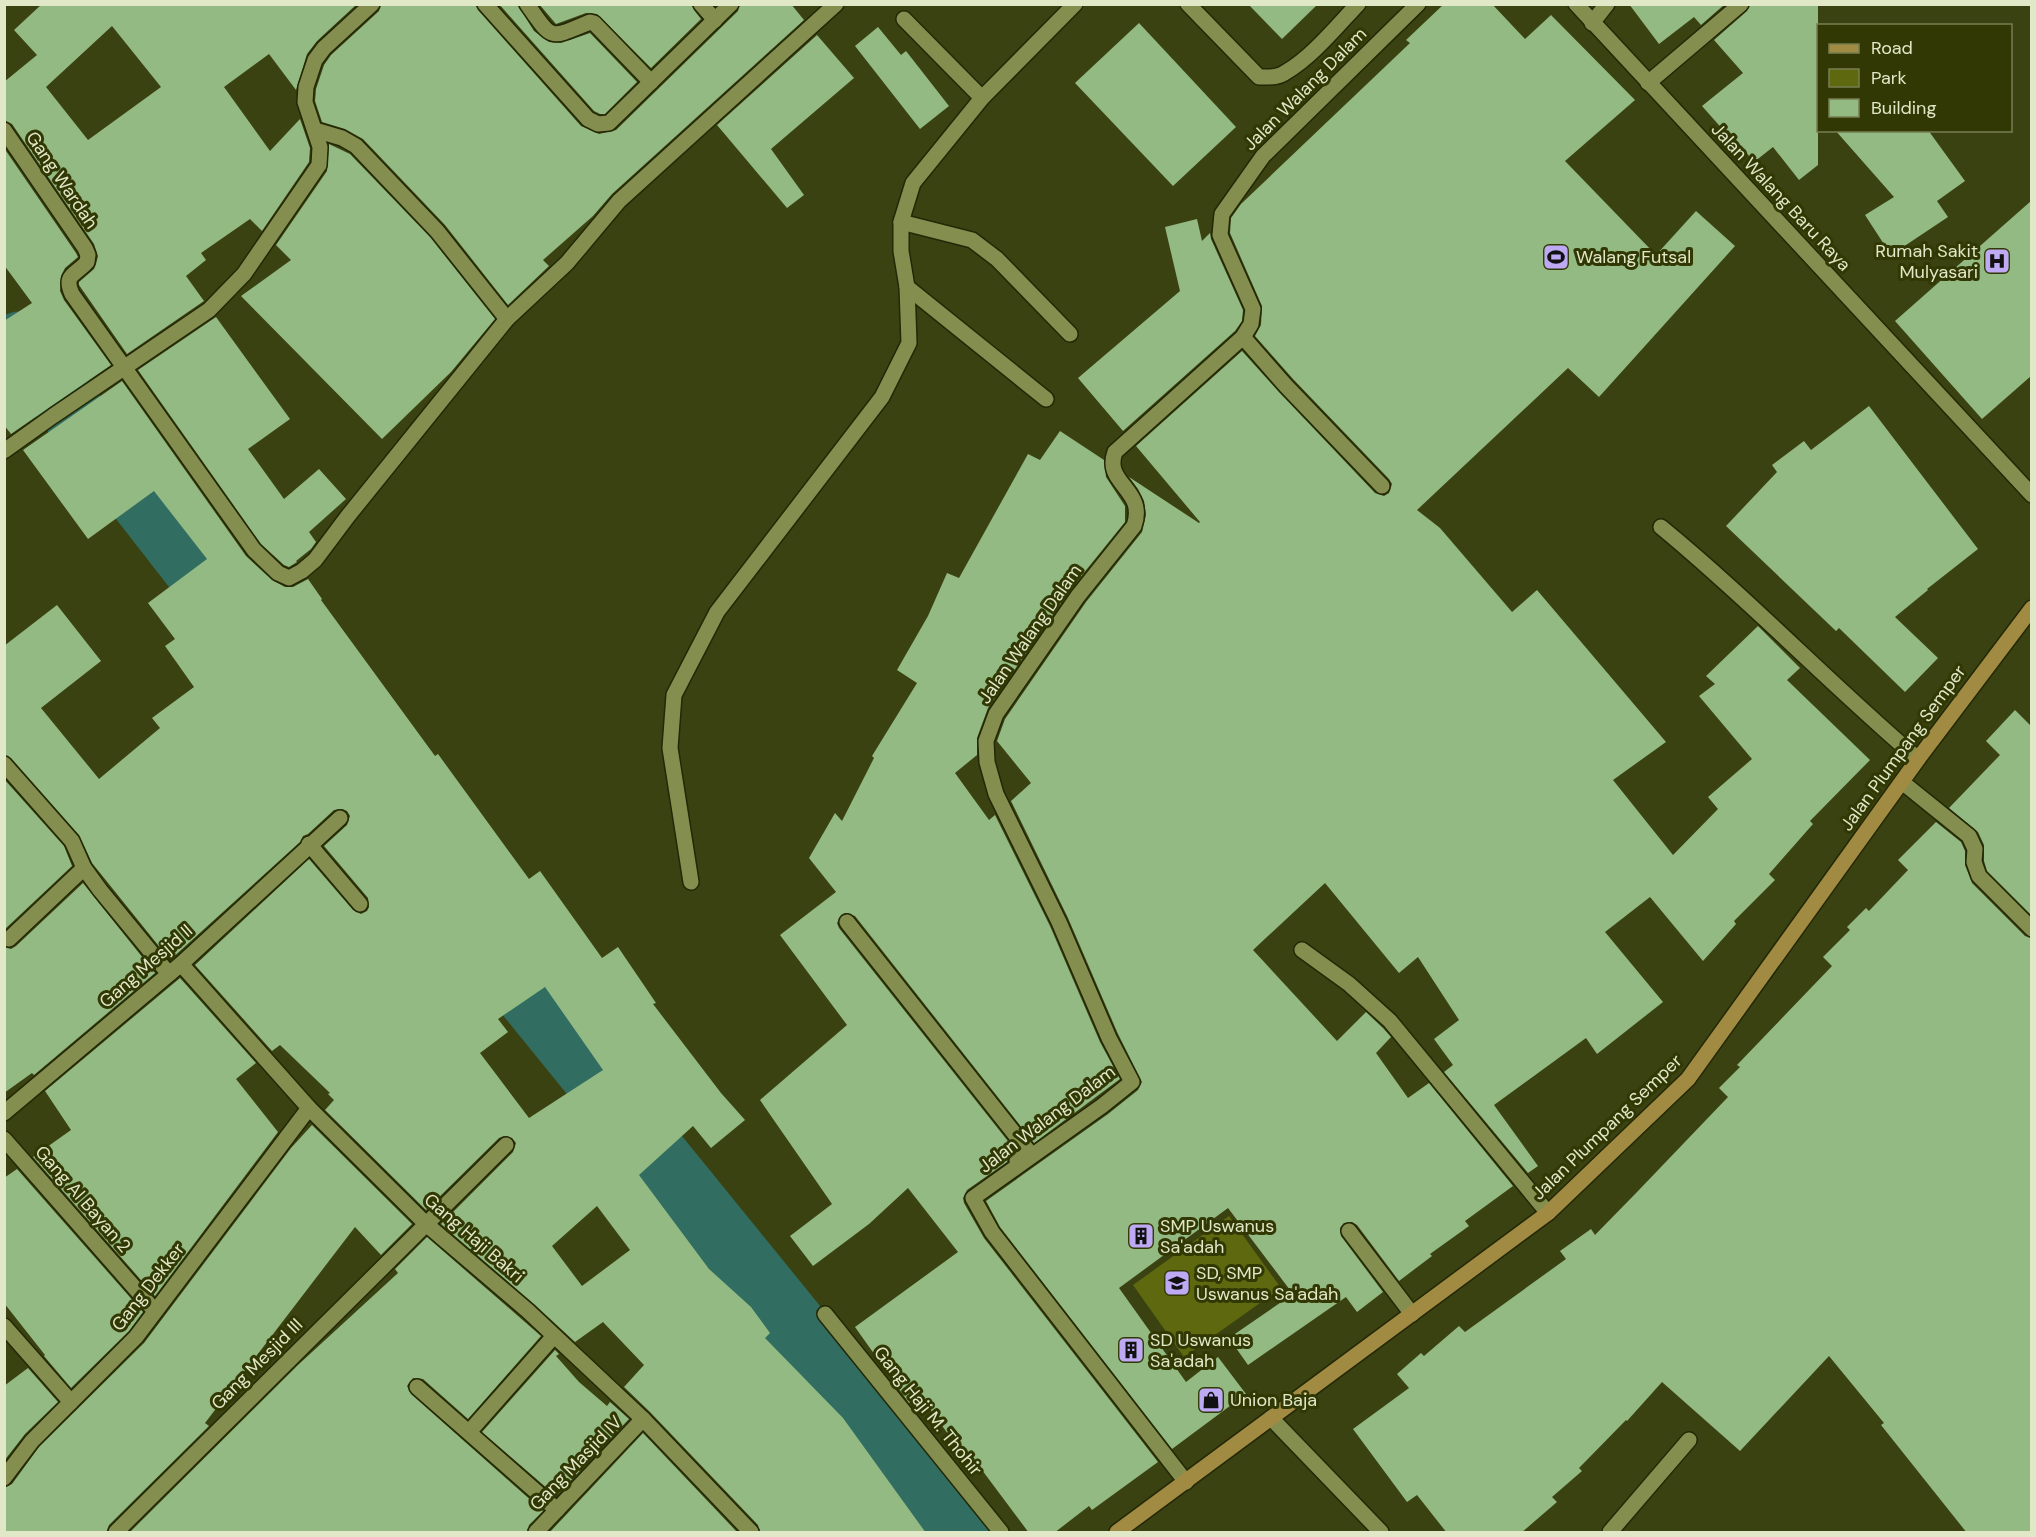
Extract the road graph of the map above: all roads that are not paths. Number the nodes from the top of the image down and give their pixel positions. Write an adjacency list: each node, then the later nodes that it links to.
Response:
1 (372, 4): 20 (street)
2 (485, 4): 17 (street)
3 (527, 4): 17 (street)
4 (701, 4): 15 (street)
5 (731, 4): 15 (street)
6 (836, 4): 24 (street)
7 (1075, 4): 19 (street)
8 (1188, 4): 9 (street)
9 (1358, 4)
10 (1418, 4): 26 (street, Jalan Walang Dalam)
11 (1575, 4): 16 (street, Jalan Walang Baru Raya)
12 (1607, 4): 16 (street)
13 (1742, 4): 18 (street)
14 (904, 19): 19 (street)
15 (715, 20): 17 (street)
16 (1592, 22): 18 (street, Jalan Walang Baru Raya)
17 (651, 82)
18 (1648, 83): 31 (street, Jalan Walang Baru Raya)
19 (982, 98): 22 (street)
20 (315, 129): 24 (street); 27 (street)
21 (4, 130): 27 (street, Gang Wardah)
22 (901, 222): 23 (street); 25 (street)
23 (907, 287): 28 (street); 40 (street)
24 (507, 319): 27 (street)
25 (1070, 334)
26 (1243, 337): 30 (street); 51 (street, Jalan Walang Dalam)
27 (125, 369): 29 (street)
28 (1046, 399)
29 (4, 451)
30 (1382, 486)
31 (2031, 495)
32 (1661, 527): 34 (street)
33 (2031, 608): 34 (main road, Jalan Plumpang Semper)
34 (1918, 759): 36 (main road, Jalan Plumpang Semper)
35 (4, 764): 39 (street, Gang Haji Bakri)
36 (1902, 782): 43 (street); 52 (main road, Jalan Plumpang Semper)
37 (340, 818): 38 (street, Gang Mesjid II)
38 (309, 844): 41 (street); 46 (street, Gang Mesjid II)
39 (84, 868): 44 (street); 46 (street, Gang Haji Bakri)
40 (691, 882)
41 (360, 904)
42 (847, 922): 51 (street)
43 (2031, 929)
44 (9, 939)
45 (1302, 950): 52 (street)
46 (175, 969): 47 (street, Gang Haji Bakri); 48 (street, Gang Mesjid II)
47 (309, 1108): 53 (street, Gang Haji Bakri); 55 (street, Gang Dekker)
48 (4, 1113)
49 (4, 1139): 55 (street, Gang Al Bayan 2)
50 (506, 1145): 53 (street, Gang Mesjid III)
51 (973, 1198): 67 (street, Jalan Walang Dalam)
52 (1548, 1214): 57 (main road, Jalan Plumpang Semper)
53 (426, 1224): 59 (street, Gang Haji Bakri); 69 (street, Gang Mesjid III)
54 (1349, 1231): 57 (street)
55 (155, 1311): 61 (street, Gang Dekker)
56 (825, 1314): 72 (street, Gang Haji M. Thohir)
57 (1412, 1314): 62 (main road, Jalan Plumpang Semper)
58 (4, 1326): 61 (street)
59 (554, 1336): 63 (street, Gang Haji Bakri); 64 (street)
60 (417, 1387): 64 (street)
61 (70, 1402): 66 (street, Gang Dekker)
62 (1271, 1418): 67 (main road, Jalan Plumpang Semper); 74 (street)
63 (644, 1419): 68 (street, Gang Masjid IV); 71 (street, Gang Haji Bakri)
64 (469, 1432): 68 (street)
65 (1689, 1440): 75 (street)
66 (4, 1478)
67 (1186, 1482): 73 (main road, Jalan Plumpang Semper)
68 (558, 1510): 70 (street, Gang Masjid IV)
69 (116, 1533)
70 (536, 1533)
71 (751, 1533)
72 (1001, 1533)
73 (1117, 1533)
74 (1381, 1533)
75 (1610, 1533)

